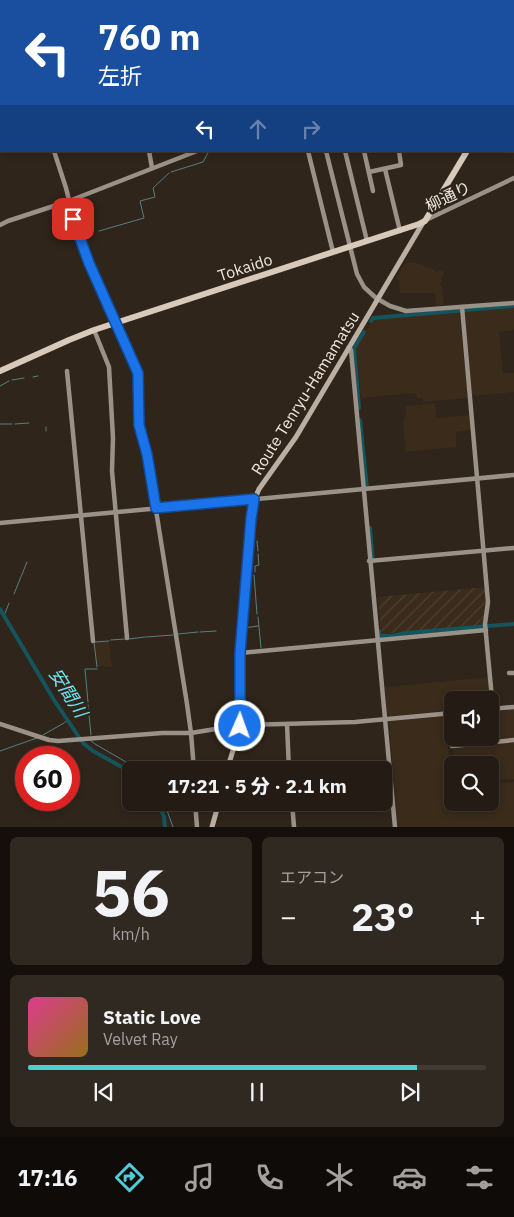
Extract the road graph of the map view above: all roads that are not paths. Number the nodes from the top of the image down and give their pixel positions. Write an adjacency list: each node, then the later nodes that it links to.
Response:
1 (54, 152): 15 (street)
2 (149, 152): 10 (street)
3 (194, 152): 10 (street)
4 (308, 152): 21 (street)
5 (326, 152): 20 (street)
6 (345, 152): 19 (street)
7 (364, 152): 12 (street)
8 (398, 152): 11 (street)
9 (466, 152): 16 (highway)
10 (152, 168): 15 (street)
11 (385, 169): 12 (street); 18 (street)
12 (369, 172): 14 (street)
13 (514, 180): 16 (street, 柳通り)
14 (373, 190)
15 (69, 201): 17 (street); 25 (street)
16 (424, 220): 18 (highway, Tokaido); 22 (main road, Route Tenryu-Hamamatsu)
17 (0, 225)
18 (400, 231): 19 (highway, Tokaido)
19 (367, 241): 20 (highway, Tokaido)
20 (350, 247): 21 (highway, Tokaido); 22 (street)
21 (333, 252): 25 (highway, Tokaido)
22 (378, 300): 24 (street); 27 (main road, Route Tenryu-Hamamatsu)
23 (514, 303): 24 (street)
24 (462, 310): 31 (street)
25 (115, 323): 26 (highway, Tokaido); 34 (street)
26 (94, 330): 28 (highway, Tokaido); 35 (street)
27 (349, 347): 32 (street); 33 (main road, Route Tenryu-Hamamatsu)
28 (0, 371)
29 (67, 371): 36 (street)
30 (514, 475): 31 (street)
31 (477, 478): 32 (street); 39 (street)
32 (365, 488): 33 (street); 40 (street)
33 (254, 499): 34 (street); 45 (main road, Route Tenryu-Hamamatsu)
34 (156, 508): 35 (street); 54 (street)
35 (116, 512): 36 (street); 42 (street)
36 (80, 515): 37 (street); 44 (street)
37 (0, 522)
38 (514, 548): 39 (street)
39 (484, 551): 40 (street); 41 (street)
40 (372, 560): 43 (street)
41 (486, 630): 43 (street); 46 (street)
42 (127, 638)
43 (377, 640): 45 (street); 50 (street)
44 (92, 641)
45 (240, 653): 53 (main road, Route Tenryu-Hamamatsu)
46 (491, 691)
47 (514, 707): 48 (street)
48 (499, 708)
49 (444, 714): 50 (street)
50 (385, 719): 52 (street); 66 (street)
51 (0, 724): 54 (street)
52 (287, 724): 53 (street); 59 (street)
53 (240, 726): 54 (street); 58 (main road, Route Tenryu-Hamamatsu)
54 (191, 733): 57 (street)
55 (514, 740): 56 (street)
56 (499, 741)
57 (193, 761)
58 (230, 761)
59 (289, 761)
60 (195, 811): 63 (street)
61 (216, 811): 64 (main road)
62 (293, 811): 65 (street)
63 (196, 827)
64 (212, 827)
65 (294, 827)
66 (395, 827)

